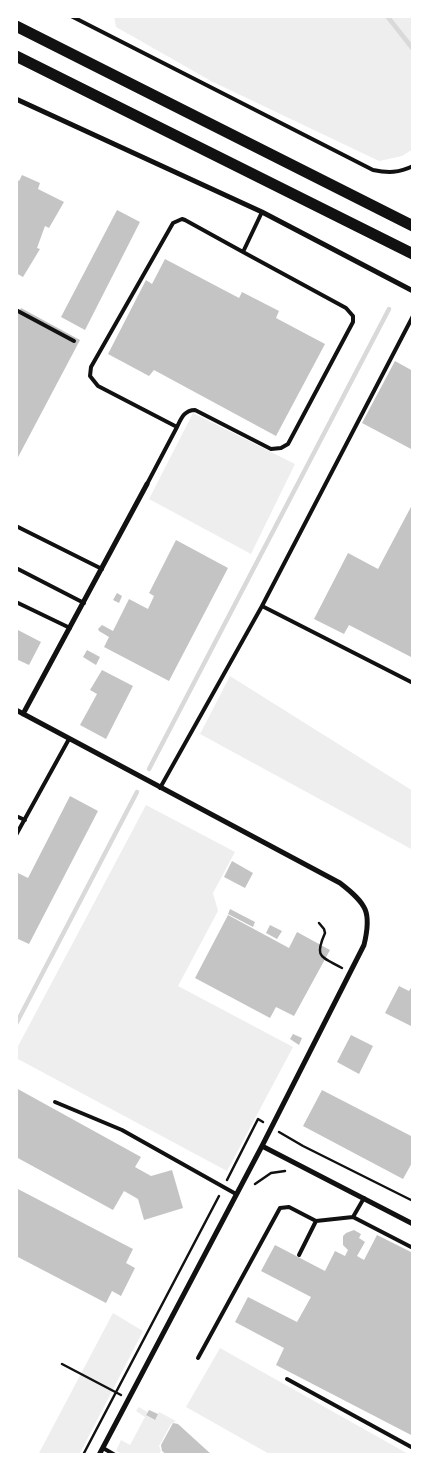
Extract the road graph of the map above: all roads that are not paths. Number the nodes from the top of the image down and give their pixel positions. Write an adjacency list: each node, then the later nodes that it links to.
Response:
1 (71, 16): 5 (lane)
2 (16, 26): 7 (highway)
3 (16, 56): 9 (highway)
4 (16, 98): 6 (street)
5 (413, 166)
6 (262, 212): 8 (lane); 10 (street)
7 (413, 226)
8 (243, 252): 14 (lane); 14 (lane)
9 (413, 254)
10 (413, 291)
11 (16, 310): 13 (lane)
12 (413, 316): 21 (lane)
13 (74, 341)
14 (176, 427): 15 (lane)
15 (147, 484): 18 (street)
16 (16, 526): 18 (lane)
17 (16, 568): 20 (lane)
18 (102, 569): 20 (street)
19 (16, 602): 22 (lane)
20 (84, 603): 22 (street)
21 (262, 606): 23 (lane); 27 (lane)
22 (70, 628): 25 (street)
23 (413, 683)
24 (16, 710): 25 (street)
25 (22, 714): 26 (street)
26 (69, 739): 27 (street); 29 (lane)
27 (160, 788): 32 (street)
28 (16, 816): 29 (lane)
29 (24, 820): 30 (lane)
30 (16, 835)
31 (55, 1102): 33 (lane)
32 (262, 1146): 33 (street); 34 (street)
33 (236, 1194): 42 (street)
34 (364, 1198): 35 (lane); 37 (street)
35 (353, 1217): 36 (lane); 38 (lane)
36 (316, 1221): 39 (lane); 40 (lane)
37 (413, 1224)
38 (413, 1248)
39 (299, 1255)
40 (198, 1358)
41 (287, 1379): 43 (lane)
42 (103, 1448): 44 (street); 45 (lane)
43 (413, 1448)
44 (99, 1455)
45 (115, 1455)

